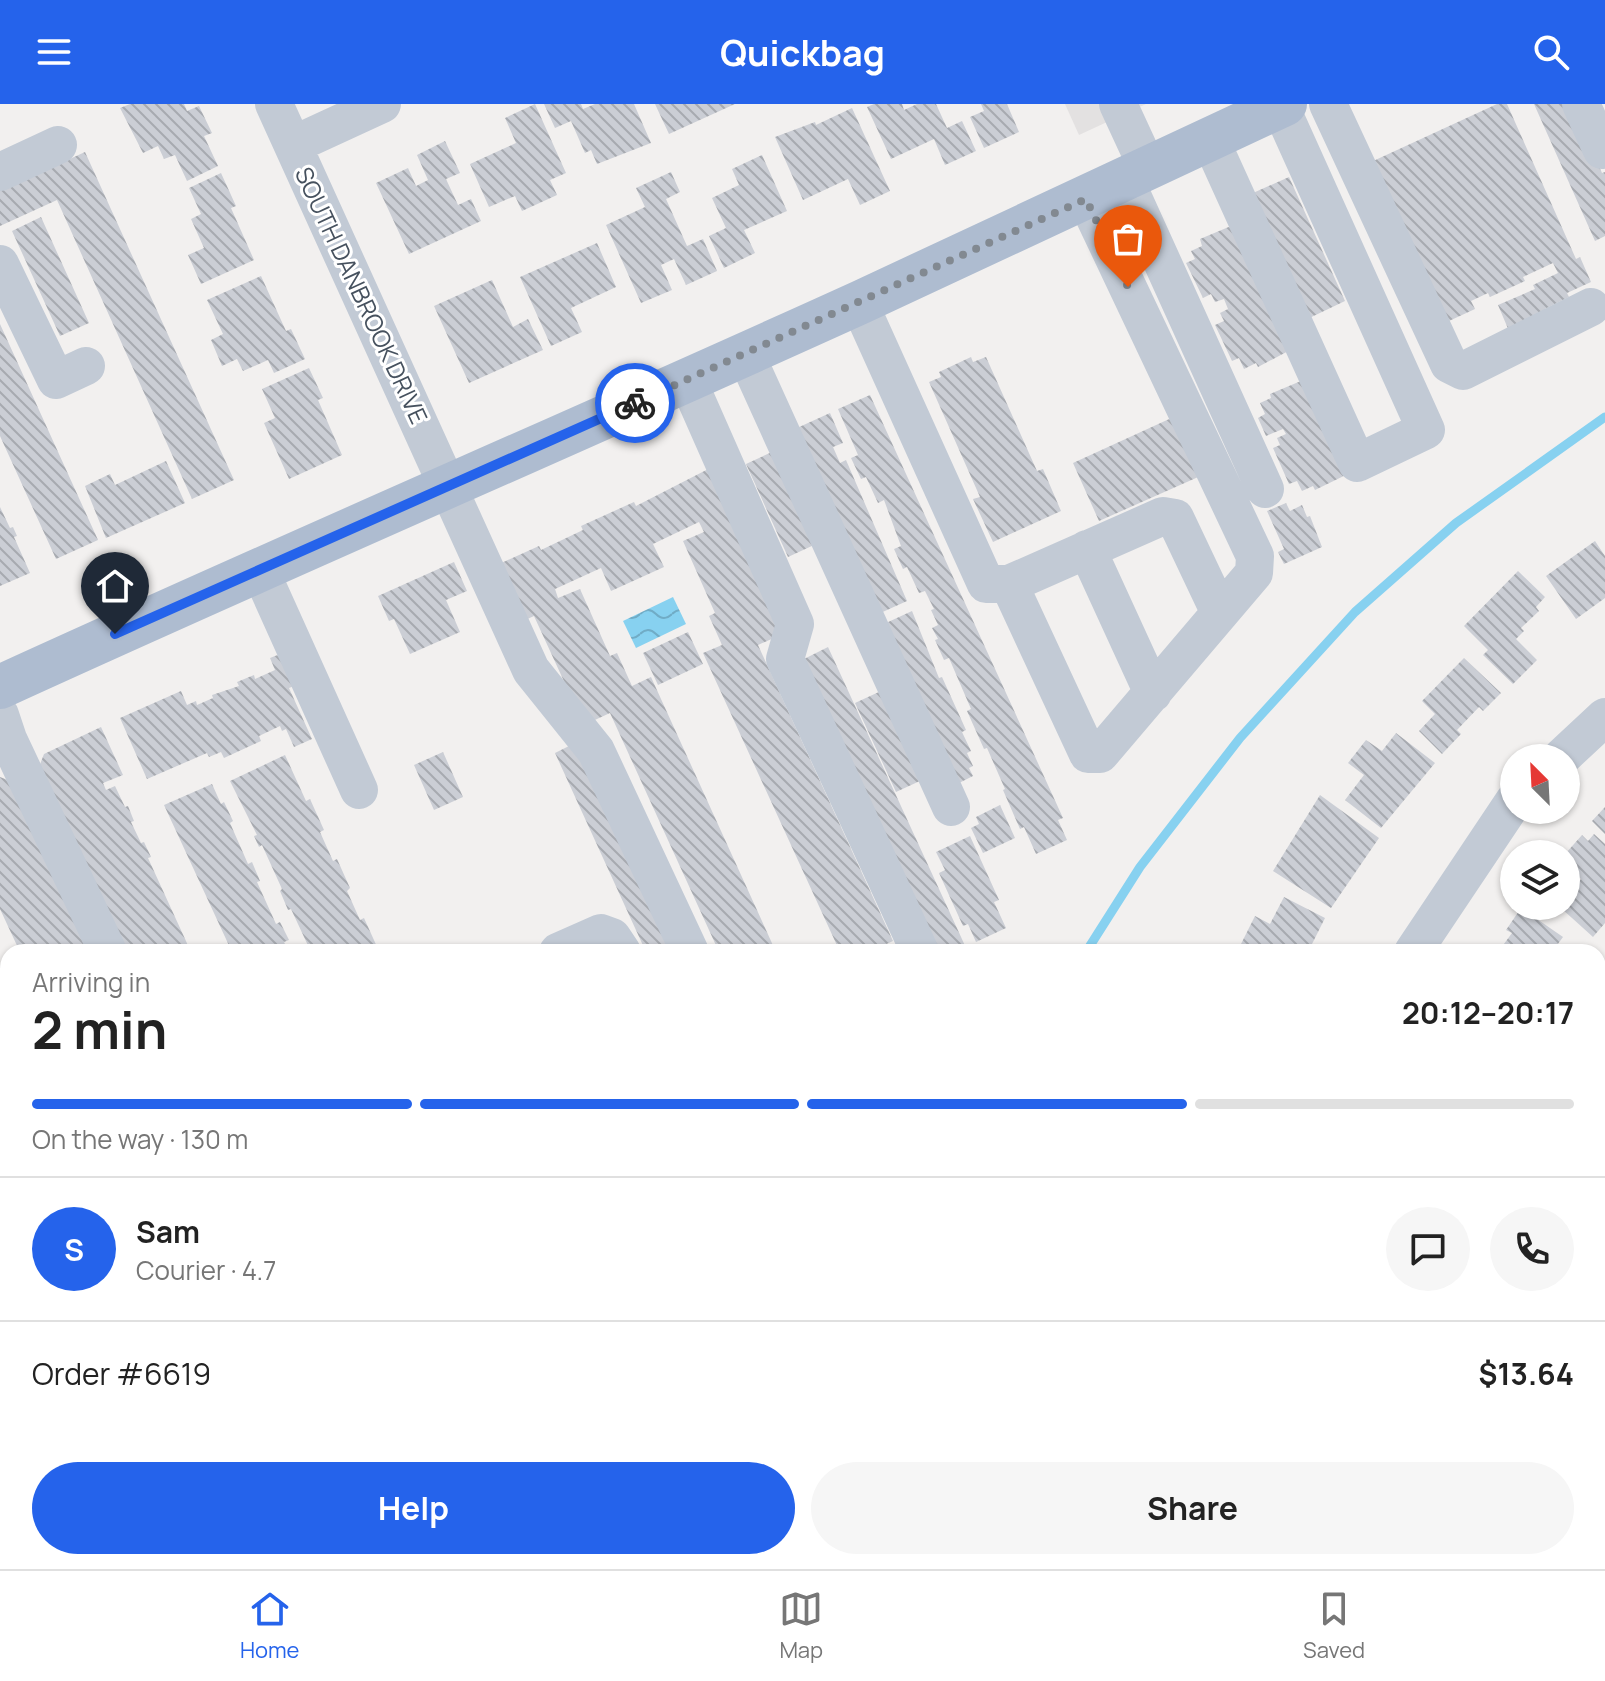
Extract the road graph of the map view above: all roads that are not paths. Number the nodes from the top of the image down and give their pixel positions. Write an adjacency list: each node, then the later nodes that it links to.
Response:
1 (274, 104): 9 (street, SOUTH DANBROOK DRIVE)
2 (382, 104): 9 (street)
3 (1118, 104): 12 (street)
4 (1328, 104): 16 (street)
5 (1581, 104): 10 (street)
6 (1282, 105): 7 (main road); 7 (street)
7 (1210, 139): 12 (main road)
8 (58, 145): 11 (street)
9 (293, 145): 20 (street, SOUTH DANBROOK DRIVE)
10 (1602, 150)
11 (0, 172)
12 (1137, 174): 13 (main road); 21 (street)
13 (1086, 199): 15 (main road); 25 (street)
14 (0, 264): 18 (street)
15 (859, 303): 17 (main road); 24 (street)
16 (1591, 307)
17 (745, 353): 19 (main road); 32 (street)
18 (86, 366)
19 (687, 379): 20 (main road); 38 (street)
20 (449, 486): 23 (main road); 37 (street, SOUTH DANBROOK DRIVE)
21 (1265, 489)
22 (1087, 549): 24 (street); 25 (street); 27 (street)
23 (259, 568): 26 (main road); 31 (street)
24 (1009, 584): 27 (street)
25 (1220, 613): 27 (street)
26 (0, 687)
27 (1153, 693)
28 (0, 715): 34 (street)
29 (1605, 717): 30 (street)
30 (1576, 744)
31 (359, 790)
32 (951, 807)
33 (1500, 822): 39 (street)
34 (104, 944)
35 (576, 944): 36 (street)
36 (617, 944)
37 (686, 944)
38 (916, 944)
39 (1418, 944)

